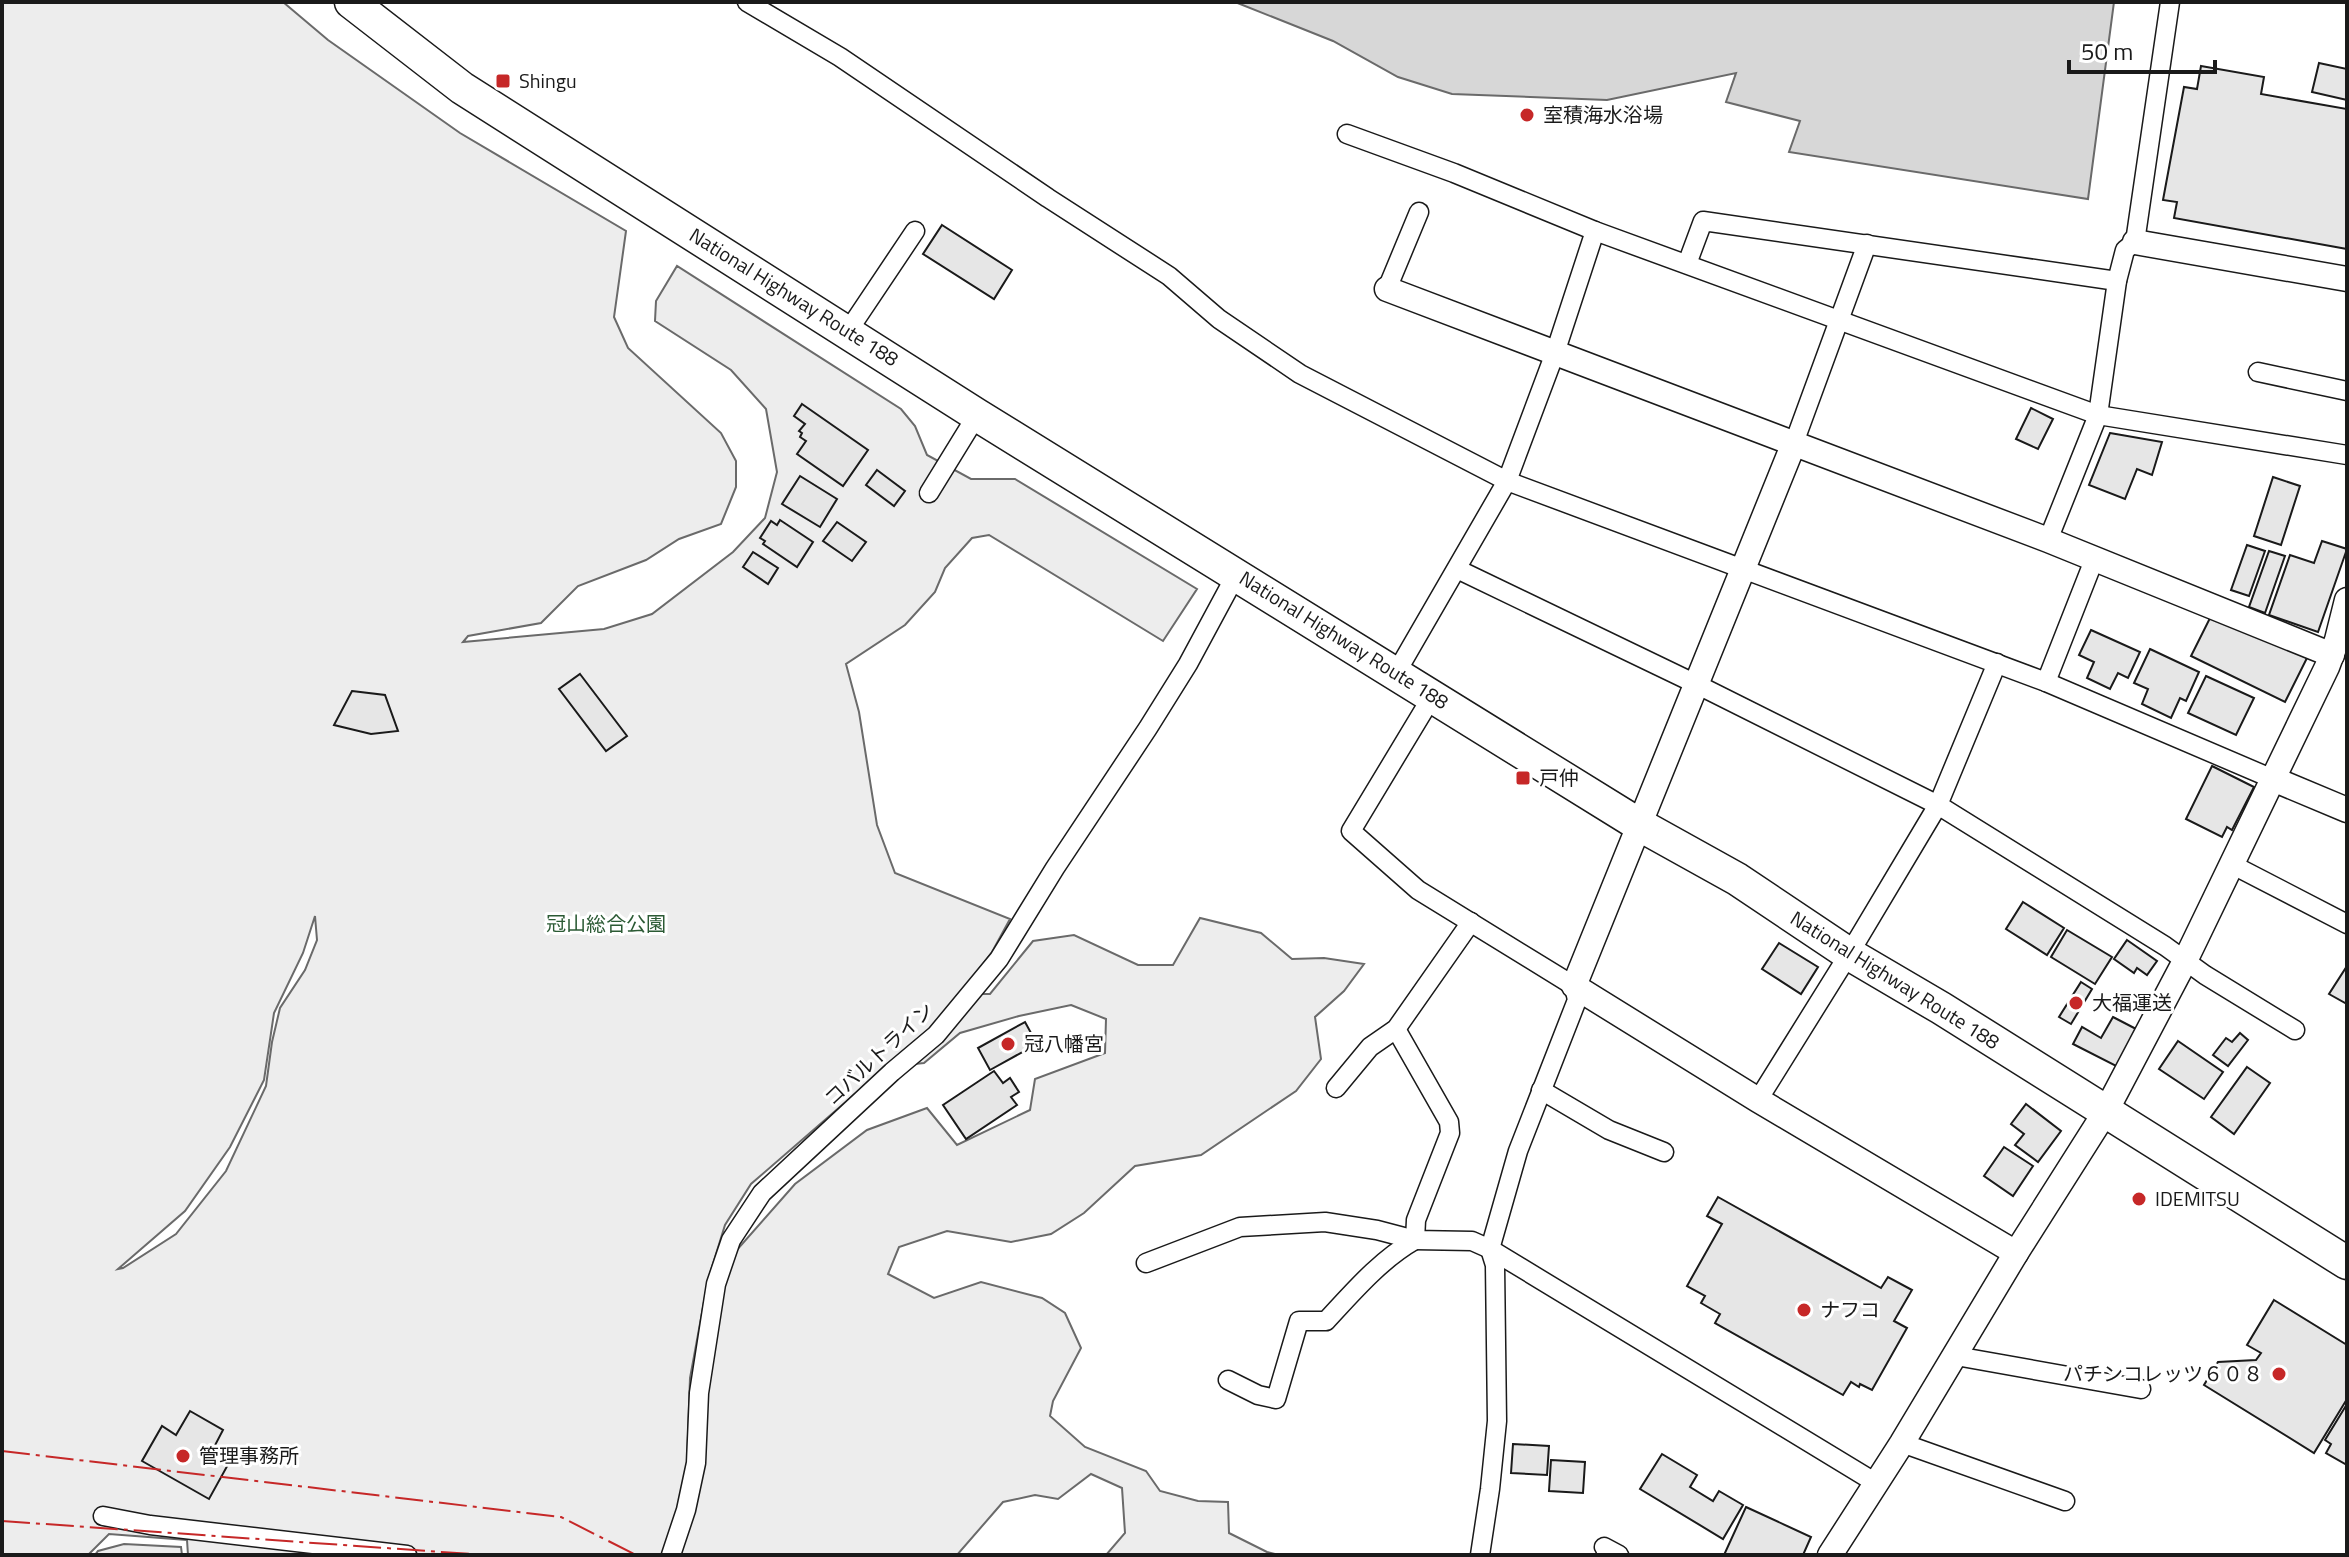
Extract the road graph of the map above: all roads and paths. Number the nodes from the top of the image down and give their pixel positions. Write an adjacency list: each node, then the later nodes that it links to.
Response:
1 (351, 2): 15 (highway, National Highway Route 188)
2 (747, 2): 23 (street)
3 (2170, 2): 8 (street)
4 (1347, 134): 7 (street)
5 (1419, 212): 13 (street)
6 (915, 231): 15 (street)
7 (1595, 231): 10 (street); 16 (street)
8 (2135, 242): 11 (street); 12 (street)
9 (1867, 244): 10 (street); 12 (street); 14 (street)
10 (1687, 264): 14 (street)
11 (2347, 279)
12 (2117, 281): 20 (street)
13 (1387, 289): 16 (street)
14 (1840, 320): 20 (street); 21 (street)
15 (848, 331): 19 (highway, National Highway Route 188)
16 (1555, 353): 21 (street); 23 (street)
17 (2258, 372): 18 (street)
18 (2347, 391)
19 (977, 415): 24 (street); 29 (highway, National Highway Route 188)
20 (2098, 415): 22 (street); 25 (street)
21 (1794, 443): 25 (street); 28 (street)
22 (2347, 455)
23 (1507, 481): 27 (street); 28 (street)
24 (929, 493)
25 (2048, 540): 26 (street)
26 (2094, 560): 31 (street); 34 (street)
27 (1457, 569): 33 (street); 35 (street)
28 (1743, 569): 32 (street); 35 (street)
29 (1237, 573): 33 (highway, National Highway Route 188); 67 (street, コバルトライン)
30 (2347, 600): 31 (street)
31 (2339, 658): 37 (street)
32 (1997, 663): 34 (street); 38 (street)
33 (1396, 673): 36 (highway, National Highway Route 188)
34 (2046, 682): 37 (street)
35 (1696, 684): 38 (street); 40 (street)
36 (1433, 695): 40 (highway, National Highway Route 188); 42 (street)
37 (2273, 779): 39 (street); 41 (street)
38 (1938, 805): 44 (street); 45 (street)
39 (2347, 810)
40 (1638, 824): 44 (highway, National Highway Route 188); 46 (street)
41 (2231, 864): 43 (street); 45 (street)
42 (1471, 922): 46 (street); 47 (street)
43 (2347, 924)
44 (1849, 954): 51 (street); 52 (highway, National Highway Route 188)
45 (2185, 961): 48 (street); 52 (street)
46 (1574, 986): 50 (street); 51 (street)
47 (1396, 1029): 49 (street); 54 (street)
48 (2295, 1030)
49 (1336, 1088)
50 (1541, 1090): 53 (street); 55 (street)
51 (1758, 1100): 56 (street)
52 (2106, 1111): 56 (street); 58 (highway, National Highway Route 188)
53 (1664, 1152)
54 (1415, 1240): 55 (street); 57 (street); 60 (street)
55 (1490, 1249): 63 (street); 68 (street)
56 (2016, 1253): 59 (street)
57 (1146, 1263)
58 (2347, 1263)
59 (1956, 1356): 61 (street); 62 (street)
60 (1228, 1380)
61 (2141, 1389)
62 (1902, 1443): 63 (street); 64 (street)
63 (1876, 1483): 69 (street)
64 (2065, 1501)
65 (103, 1516): 66 (street)
66 (407, 1555)
67 (671, 1555)
68 (1480, 1555)
69 (1830, 1555)

